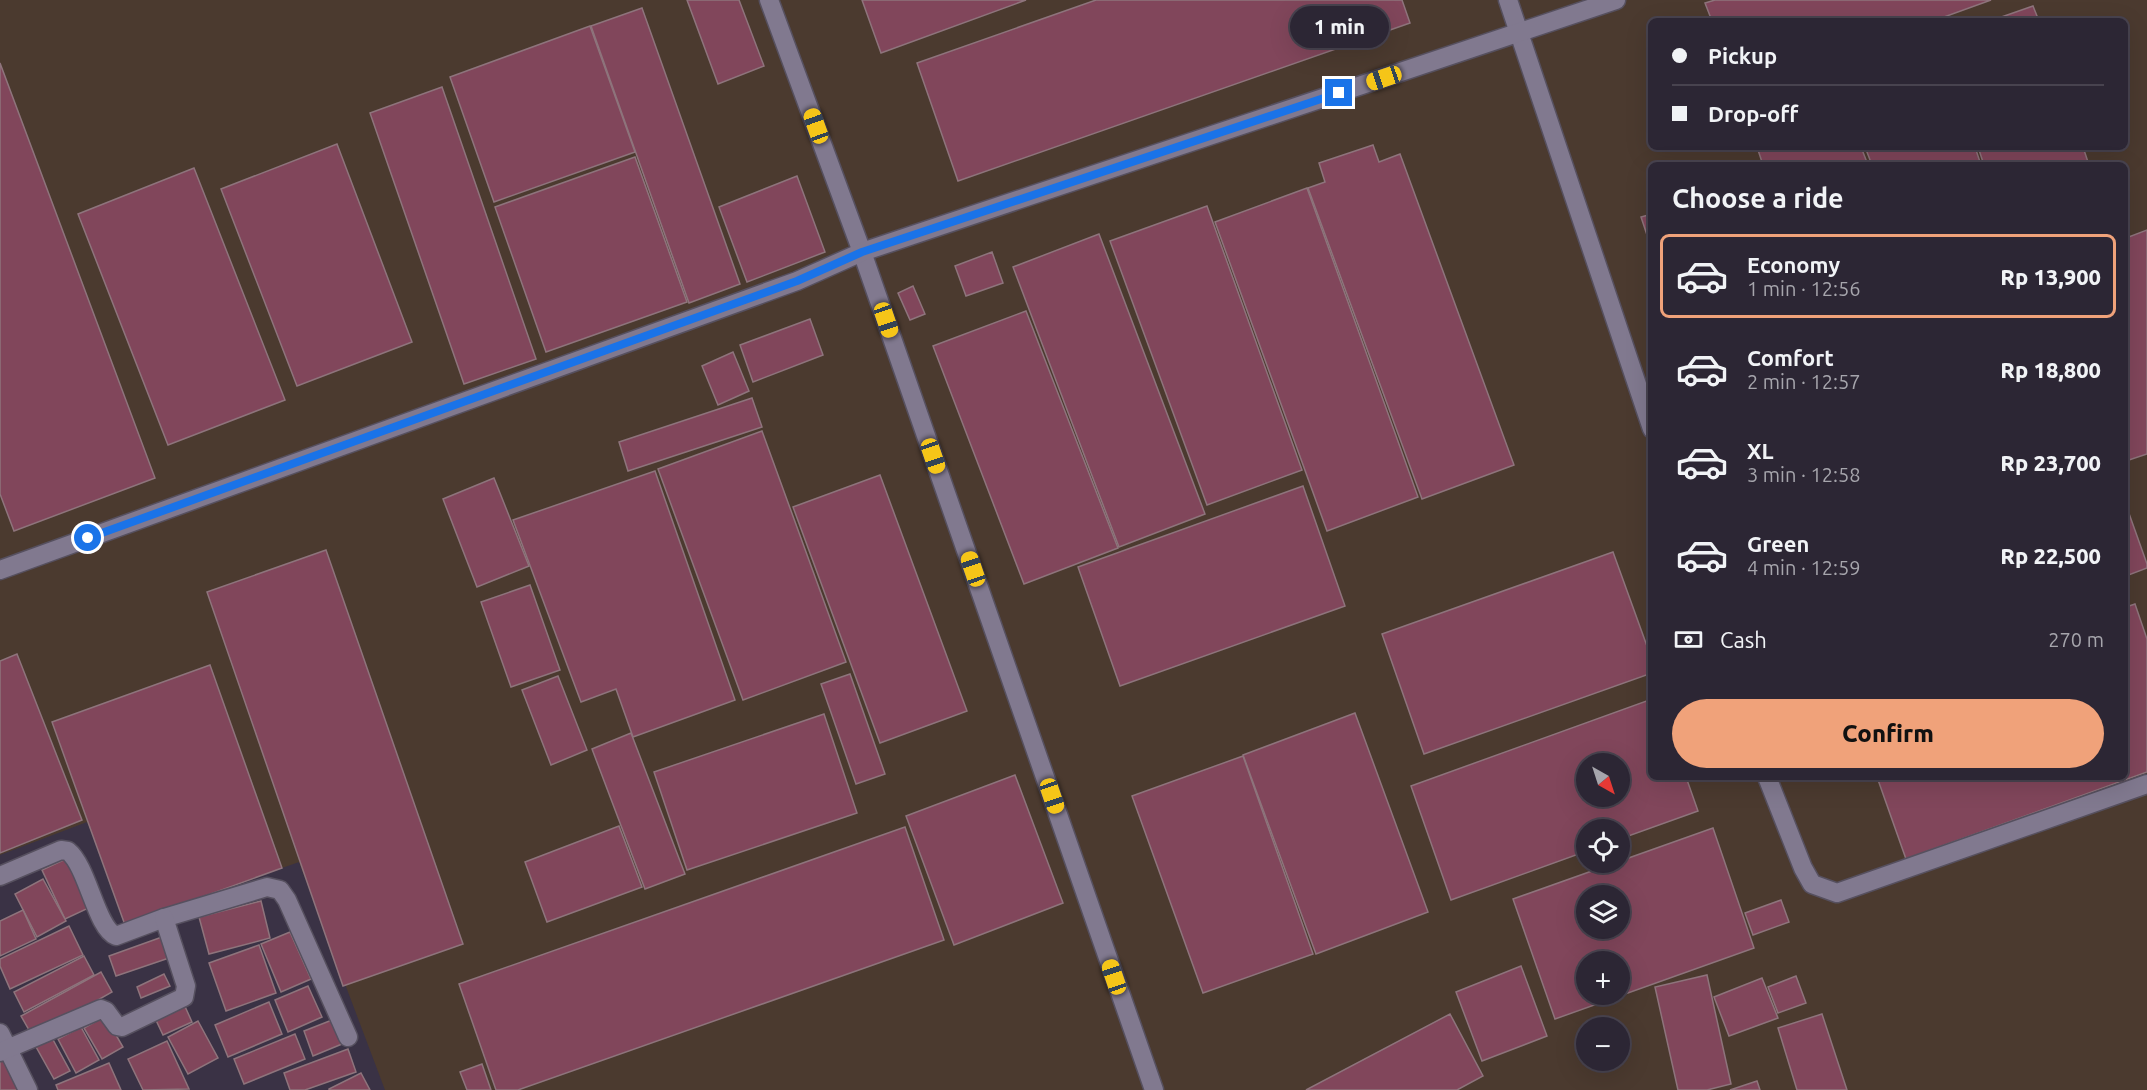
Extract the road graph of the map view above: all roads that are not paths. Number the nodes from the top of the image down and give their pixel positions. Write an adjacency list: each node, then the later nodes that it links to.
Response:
1 (769, 0): 5 (street)
2 (1508, 0): 4 (street)
3 (1616, 0): 4 (street)
4 (1521, 33): 5 (street); 6 (street)
5 (862, 252): 7 (street); 15 (street)
6 (1648, 417)
7 (0, 570)
8 (1768, 780): 9 (street)
9 (2147, 784)
10 (0, 876): 11 (street)
11 (164, 918): 12 (street); 13 (street)
12 (348, 1037)
13 (2, 1045): 14 (street)
14 (28, 1090)
15 (1154, 1090)

